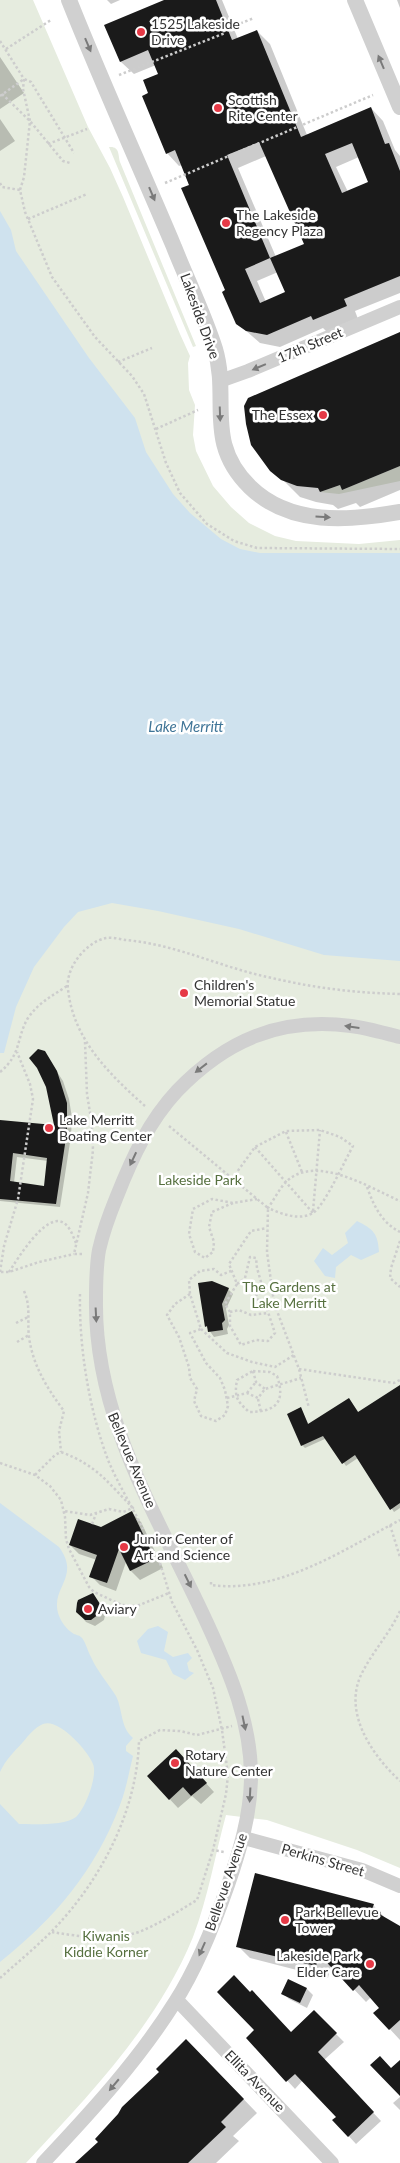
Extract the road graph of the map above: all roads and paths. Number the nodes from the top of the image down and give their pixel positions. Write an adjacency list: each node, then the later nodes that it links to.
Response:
1 (69, 0): 26 (street, Lakeside Drive, one-way to 26)
2 (355, 0): 11 (street, one-way to 2)
3 (254, 18): 7 (path)
4 (51, 20): 6 (path)
5 (0, 41): 6 (path)
6 (6, 49): 8 (path)
7 (119, 75)
8 (24, 79): 9 (path); 12 (path); 14 (path)
9 (1, 95): 12 (path)
10 (373, 95): 19 (path)
11 (400, 107)
12 (30, 121): 15 (path); 20 (path)
13 (87, 130): 14 (path)
14 (66, 138): 15 (path); 16 (path)
15 (48, 144): 17 (path)
16 (74, 153)
17 (70, 163)
18 (0, 183): 20 (path)
19 (166, 183)
20 (20, 190): 22 (path)
21 (87, 194): 22 (path)
22 (28, 219): 25 (path)
23 (400, 307): 26 (street, 17th Street, one-way to 26)
24 (152, 348): 25 (path)
25 (118, 362): 28 (path)
26 (220, 381): 29 (street, Lakeside Drive, one-way to 29)
27 (198, 410): 28 (path)
28 (156, 429): 30 (path)
29 (400, 512)
30 (400, 549)
31 (67, 985): 32 (path); 34 (path); 35 (path)
32 (400, 994)
33 (400, 1037): 102 (street, Bellevue Avenue, one-way to 102)
34 (85, 1041): 37 (path); 56 (path)
35 (17, 1052): 36 (path); 60 (path)
36 (0, 1072)
37 (145, 1106)
38 (169, 1126): 45 (path)
39 (320, 1130): 40 (path); 42 (path); 44 (path)
40 (286, 1131): 41 (path); 43 (path)
41 (255, 1147): 45 (path); 46 (path)
42 (316, 1169): 43 (path); 44 (path); 52 (path)
43 (302, 1172): 46 (path)
44 (337, 1174): 47 (path); 52 (path)
45 (232, 1179): 48 (path)
46 (286, 1182): 51 (path); 52 (path)
47 (367, 1186): 49 (path); 54 (path)
48 (257, 1199): 50 (path); 51 (path)
49 (400, 1201)
50 (233, 1204): 50 (path)
51 (268, 1208): 52 (path); 53 (path)
52 (313, 1213)
53 (268, 1228): 59 (path); 73 (path)
54 (400, 1232)
55 (400, 1241): 63 (path)
56 (76, 1244): 57 (path); 61 (path)
57 (74, 1254): 58 (path); 61 (path)
58 (82, 1254)
59 (232, 1271): 62 (path); 65 (path)
60 (1, 1272): 61 (path)
61 (9, 1272)
62 (236, 1284): 66 (path); 67 (path)
63 (400, 1287)
64 (24, 1291): 68 (path)
65 (190, 1294): 70 (path); 83 (path)
66 (230, 1312): 67 (path); 67 (path)
67 (268, 1313)
68 (28, 1317): 69 (path); 71 (path)
69 (16, 1323)
70 (201, 1329): 73 (path); 83 (path)
71 (29, 1335): 72 (path); 87 (path)
72 (17, 1342)
73 (294, 1355): 74 (path)
74 (298, 1369): 76 (path); 77 (path)
75 (253, 1371): 78 (path); 79 (path); 82 (path)
76 (300, 1378): 79 (path); 85 (path)
77 (400, 1380)
78 (256, 1382): 80 (path); 81 (path)
79 (280, 1384): 80 (path); 86 (path)
80 (265, 1389): 84 (path)
81 (247, 1393): 82 (path); 84 (path)
82 (237, 1396): 83 (path); 86 (path)
83 (227, 1398)
84 (258, 1398): 86 (path)
85 (308, 1408)
86 (261, 1412)
87 (62, 1452): 89 (path); 91 (path)
88 (0, 1463): 89 (path)
89 (35, 1475): 90 (path)
90 (64, 1511): 91 (path); 98 (path)
91 (96, 1514): 93 (path)
92 (400, 1520): 94 (path)
93 (92, 1524)
94 (390, 1525): 95 (path); 96 (path)
95 (400, 1557)
96 (210, 1582)
97 (167, 1585): 98 (path)
98 (169, 1593): 100 (path)
99 (180, 1598): 100 (path)
100 (172, 1602): 103 (path)
101 (400, 1611): 104 (path)
102 (245, 1723): 103 (path); 105 (street, Bellevue Avenue, one-way to 105)
103 (222, 1730): 106 (path); 109 (path)
104 (400, 1781)
105 (244, 1838): 107 (street, Bellevue Avenue); 108 (street, Perkins Street)
106 (213, 1850): 107 (path); 109 (path)
107 (238, 1855): 111 (street, Bellevue Avenue, one-way to 111)
108 (400, 1886)
109 (52, 1932): 110 (path)
110 (0, 1978)
111 (177, 2000): 112 (street, Bellevue Avenue, one-way to 112); 113 (street, Ellita Avenue)
112 (43, 2163)
113 (332, 2163)

